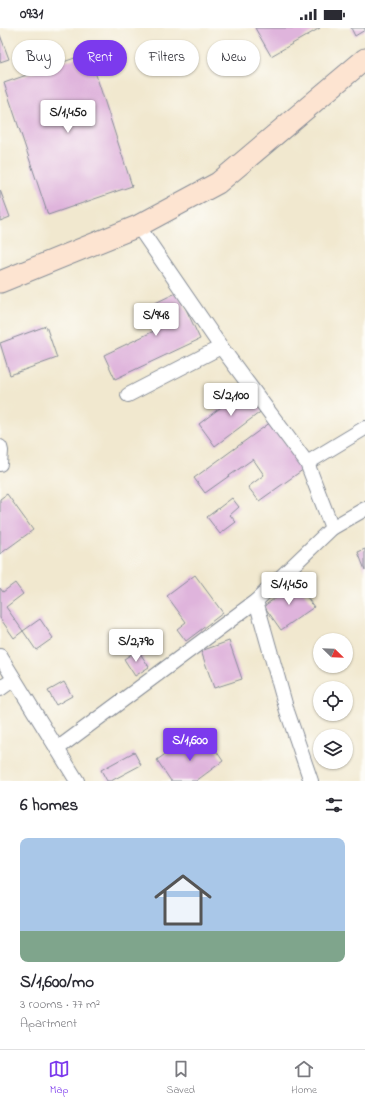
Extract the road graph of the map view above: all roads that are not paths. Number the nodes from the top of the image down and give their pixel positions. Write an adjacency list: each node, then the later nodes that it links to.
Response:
1 (365, 59): 2 (main road)
2 (138, 226): 3 (main road); 4 (street)
3 (0, 282)
4 (221, 347): 5 (street); 8 (street)
5 (128, 395)
6 (365, 428): 8 (street)
7 (0, 447): 9 (street)
8 (308, 463): 11 (street)
9 (0, 464)
10 (365, 509): 11 (street)
11 (332, 528): 12 (street)
12 (256, 601): 16 (street); 18 (street)
13 (0, 656): 14 (street)
14 (14, 679): 15 (street); 16 (street)
15 (0, 688)
16 (57, 749): 17 (street)
17 (77, 781)
18 (311, 781)

